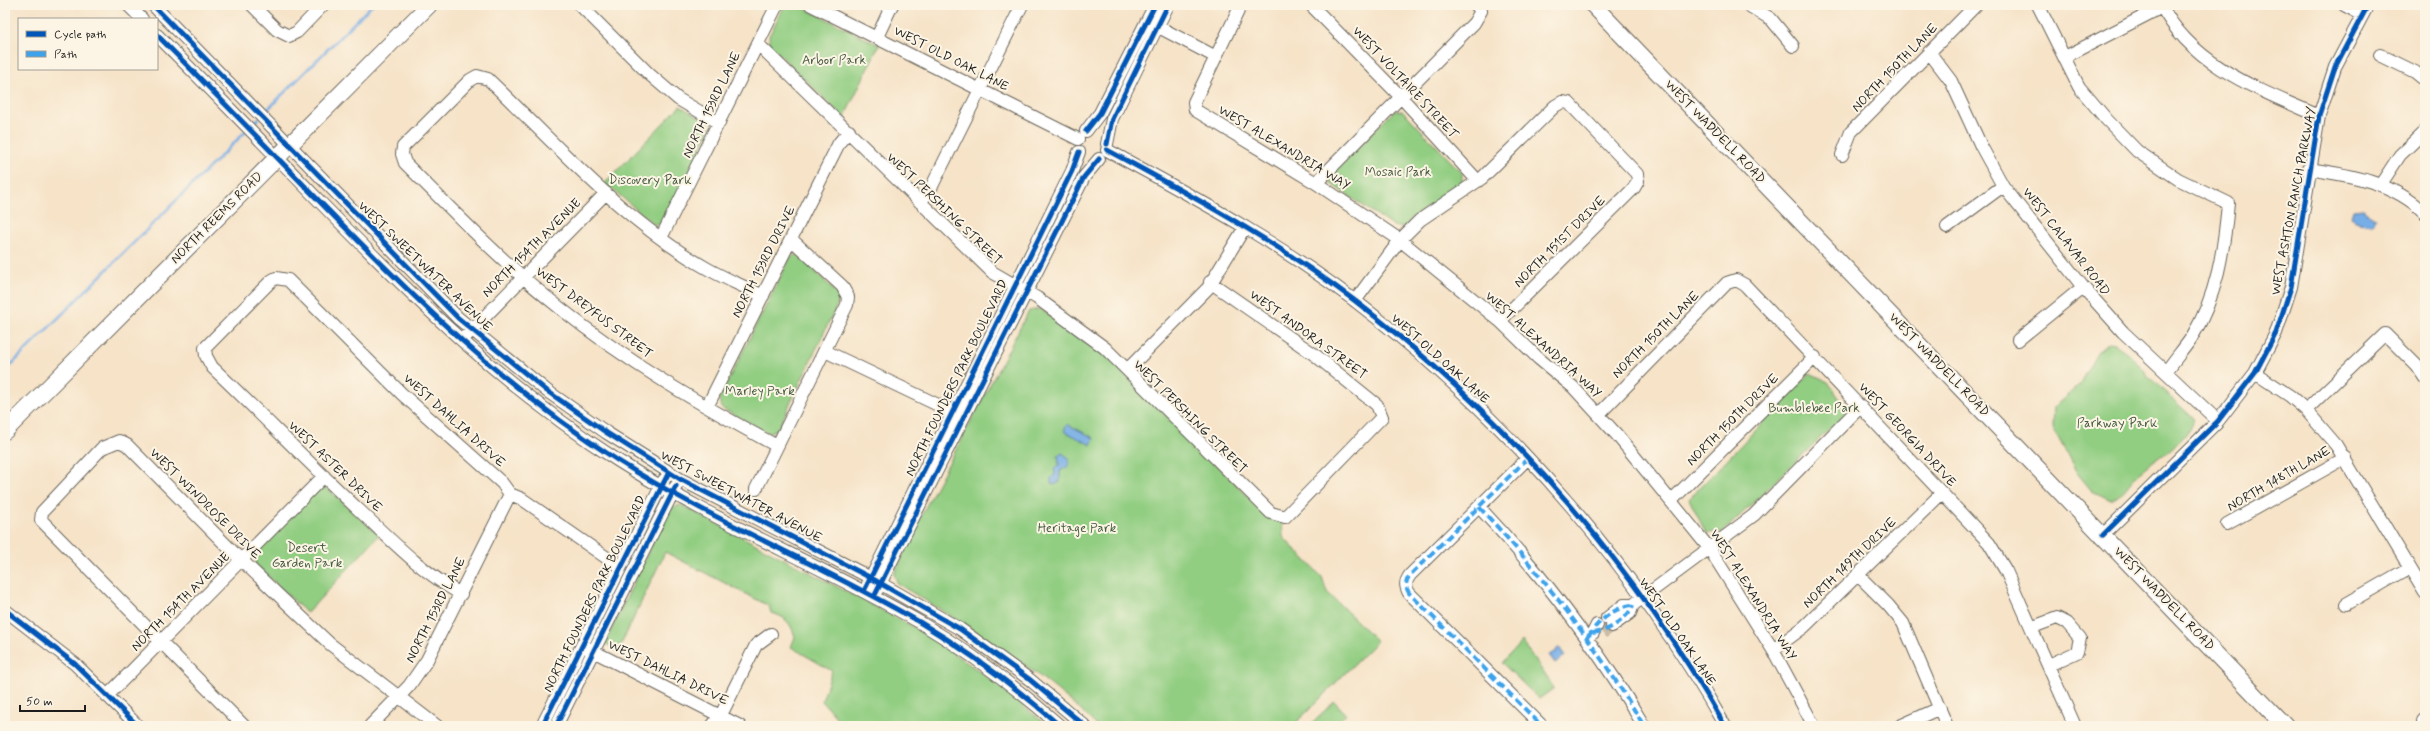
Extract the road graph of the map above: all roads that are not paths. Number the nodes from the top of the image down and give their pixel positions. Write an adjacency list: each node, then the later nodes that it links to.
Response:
1 (128, 5): 23 (street)
2 (153, 5): 41 (street, WEST SWEETWATER AVENUE)
3 (252, 5): 4 (street)
4 (323, 5)
5 (429, 5): 41 (main road, NORTH REEMS ROAD)
6 (580, 5): 37 (street)
7 (777, 5): 27 (street, NORTH 153RD LANE)
8 (811, 5): 26 (street, WEST OLD OAK LANE)
9 (892, 5): 26 (street)
10 (1022, 5): 34 (street)
11 (1155, 5): 24 (street, NORTH FOUNDERS PARK BOULEVARD)
12 (1168, 5): 24 (street, NORTH FOUNDERS PARK BOULEVARD)
13 (1241, 5): 31 (street)
14 (1311, 5): 35 (street, WEST VOLTAIRE STREET)
15 (1593, 5): 101 (main road, WEST WADDELL ROAD)
16 (1748, 5): 28 (street)
17 (1976, 5): 29 (street, NORTH 150TH LANE)
18 (2038, 5): 32 (street)
19 (2344, 5): 22 (street)
20 (2162, 6): 32 (street); 36 (street)
21 (1478, 8): 35 (street)
22 (2364, 10): 36 (street, WEST ASHTON RANCH PARKWAY)
23 (141, 18)
24 (1152, 24): 31 (street); 40 (street, NORTH FOUNDERS PARK BOULEVARD); 42 (street, NORTH FOUNDERS PARK BOULEVARD)
25 (158, 36): 45 (street, WEST SWEETWATER AVENUE)
26 (876, 37): 34 (street, WEST OLD OAK LANE)
27 (758, 44): 37 (street, NORTH 153RD LANE); 38 (street, WEST PERSHING STREET)
28 (1793, 46)
29 (1929, 52): 44 (street, NORTH 150TH LANE); 50 (street, WEST CALAVAR ROAD)
30 (2380, 55): 33 (street)
31 (1216, 57): 48 (street, WEST ALEXANDRIA WAY)
32 (2064, 57): 75 (street)
33 (2425, 80)
34 (980, 89): 40 (street, WEST OLD OAK LANE); 52 (street)
35 (1400, 96): 47 (street, WEST VOLTAIRE STREET); 48 (street)
36 (2319, 116): 46 (street, WEST ASHTON RANCH PARKWAY)
37 (719, 123): 56 (street, NORTH 153RD LANE)
38 (850, 131): 52 (street, WEST PERSHING STREET); 57 (street, NORTH 153RD DRIVE)
39 (2425, 131): 49 (street)
40 (1082, 135): 42 (street, WEST OLD OAK LANE); 43 (street)
41 (288, 146): 45 (main road, NORTH REEMS ROAD); 69 (street, WEST SWEETWATER AVENUE)
42 (1104, 151): 43 (street); 55 (street, WEST OLD OAK LANE); 65 (street, NORTH FOUNDERS PARK BOULEVARD)
43 (1079, 152): 63 (street, NORTH FOUNDERS PARK BOULEVARD)
44 (1842, 155)
45 (277, 158): 71 (street, WEST SWEETWATER AVENUE); 85 (main road, NORTH REEMS ROAD)
46 (2308, 169): 49 (street); 76 (street, WEST ASHTON RANCH PARKWAY)
47 (1478, 181): 58 (street); 68 (street, NORTH 151ST DRIVE)
48 (1316, 183): 58 (street, WEST ALEXANDRIA WAY)
49 (2381, 184): 53 (street)
50 (2003, 186): 54 (street); 64 (street, WEST CALAVAR ROAD)
51 (606, 193): 56 (street); 60 (street, NORTH 154TH AVENUE); 60 (street, WEST DREYFUS STREET)
52 (920, 202): 63 (street, WEST PERSHING STREET)
53 (2425, 213)
54 (1948, 226)
55 (1245, 227): 62 (street); 67 (street, WEST OLD OAK LANE)
56 (661, 238): 66 (street)
57 (791, 239): 66 (street, NORTH 153RD DRIVE); 72 (street)
58 (1400, 240): 67 (street); 68 (street, WEST ALEXANDRIA WAY)
59 (282, 278): 90 (street, WEST ASTER DRIVE); 96 (street, WEST DAHLIA DRIVE)
60 (523, 278): 69 (street, NORTH 154TH AVENUE); 79 (street, WEST DREYFUS STREET)
61 (1736, 280): 73 (street, WEST GEORGIA DRIVE); 82 (street, NORTH 150TH LANE)
62 (1210, 282): 74 (street); 99 (street, WEST ANDORA STREET)
63 (1014, 287): 65 (street, WEST PERSHING STREET); 81 (street, NORTH FOUNDERS PARK BOULEVARD)
64 (2083, 287): 70 (street); 75 (street, WEST CALAVAR ROAD)
65 (1025, 292): 74 (street, WEST PERSHING STREET); 83 (street, NORTH FOUNDERS PARK BOULEVARD)
66 (763, 296): 79 (street, NORTH 153RD DRIVE)
67 (1355, 301): 87 (street, WEST OLD OAK LANE)
68 (1500, 322): 82 (street, WEST ALEXANDRIA WAY)
69 (471, 330): 71 (street, NORTH 154TH AVENUE); 89 (street, WEST SWEETWATER AVENUE)
70 (2018, 340)
71 (461, 341): 92 (street, WEST SWEETWATER AVENUE)
72 (825, 351): 81 (street); 86 (street)
73 (1814, 357): 78 (street, WEST GEORGIA DRIVE); 97 (street, NORTH 150TH DRIVE)
74 (1127, 370): 99 (street, WEST PERSHING STREET)
75 (2166, 372): 84 (street, WEST CALAVAR ROAD)
76 (2255, 373): 80 (street); 84 (street, WEST ASHTON RANCH PARKWAY)
77 (2425, 378): 80 (street)
78 (1860, 406): 95 (street, WEST GEORGIA DRIVE); 102 (street)
79 (707, 407): 86 (street, WEST DREYFUS STREET)
80 (2306, 410): 88 (street)
81 (952, 412): 83 (street); 107 (street, NORTH FOUNDERS PARK BOULEVARD)
82 (1599, 414): 97 (street, WEST ALEXANDRIA WAY)
83 (964, 418): 107 (street, NORTH FOUNDERS PARK BOULEVARD)
84 (2218, 421): 101 (street, WEST ASHTON RANCH PARKWAY)
85 (5, 431)
86 (777, 446): 93 (street)
87 (1528, 458): 98 (street); 111 (street, WEST OLD OAK LANE)
88 (2345, 458): 100 (street, NORTH 148TH LANE); 105 (street)
89 (669, 472): 91 (street, WEST SWEETWATER AVENUE); 92 (street, NORTH FOUNDERS PARK BOULEVARD)
90 (324, 476): 103 (street, NORTH 154TH AVENUE); 109 (street, WEST ASTER DRIVE)
91 (680, 479): 94 (street, NORTH FOUNDERS PARK BOULEVARD); 107 (street, WEST SWEETWATER AVENUE)
92 (660, 486): 94 (street, WEST SWEETWATER AVENUE); 104 (street, NORTH FOUNDERS PARK BOULEVARD)
93 (756, 490)
94 (672, 492): 110 (street, WEST SWEETWATER AVENUE); 120 (street, NORTH FOUNDERS PARK BOULEVARD)
95 (1942, 493): 106 (street, NORTH 149TH DRIVE); 115 (street, WEST GEORGIA DRIVE)
96 (510, 494): 104 (street, WEST DAHLIA DRIVE); 109 (street, NORTH 153RD LANE)
97 (1672, 502): 102 (street, WEST ALEXANDRIA WAY)
98 (1479, 507): 114 (street); 136 (street)
99 (1285, 517)
100 (2227, 524)
101 (2103, 535): 143 (main road, WEST WADDELL ROAD)
102 (1710, 549): 111 (street); 119 (street, WEST ALEXANDRIA WAY)
103 (242, 560): 117 (street, NORTH 154TH AVENUE); 117 (street, WEST WINDROSE DRIVE); 123 (street, WEST WINDROSE DRIVE)
104 (620, 567): 118 (street, NORTH FOUNDERS PARK BOULEVARD)
105 (2409, 568): 108 (street); 112 (street)
106 (1858, 574): 119 (street, NORTH 149TH DRIVE); 124 (street)
107 (876, 580): 110 (street, NORTH FOUNDERS PARK BOULEVARD); 135 (street, WEST SWEETWATER AVENUE)
108 (2425, 593)
109 (461, 594): 123 (street, NORTH 153RD LANE)
110 (869, 594): 134 (street, WEST SWEETWATER AVENUE)
111 (1643, 598): 114 (street); 138 (street, WEST OLD OAK LANE)
112 (2346, 604)
113 (5, 610): 122 (street)
114 (1603, 626): 137 (street)
115 (2033, 627): 121 (street, WEST GEORGIA DRIVE); 121 (street)
116 (771, 634): 125 (street)
117 (161, 642): 122 (street, NORTH 154TH AVENUE); 127 (street)
118 (582, 646): 120 (street, WEST DAHLIA DRIVE); 130 (street, NORTH FOUNDERS PARK BOULEVARD)
119 (1773, 650): 139 (street, WEST ALEXANDRIA WAY)
120 (593, 652): 125 (street, WEST DAHLIA DRIVE); 131 (street, NORTH FOUNDERS PARK BOULEVARD)
121 (2049, 665): 142 (street, WEST GEORGIA DRIVE)
122 (108, 696): 126 (street)
123 (398, 698): 128 (street, NORTH 153RD LANE); 129 (street, WEST WINDROSE DRIVE)
124 (1940, 708): 140 (street); 141 (street)
125 (721, 715): 132 (street); 133 (street, WEST DAHLIA DRIVE)
126 (138, 726)
127 (244, 726)
128 (370, 726)
129 (436, 726)
130 (542, 726)
131 (556, 726)
132 (712, 726)
133 (740, 726)
134 (1060, 726)
135 (1085, 726)
136 (1542, 726)
137 (1644, 726)
138 (1725, 726)
139 (1814, 726)
140 (1900, 726)
141 (1947, 726)
142 (2075, 726)
143 (2285, 726)

